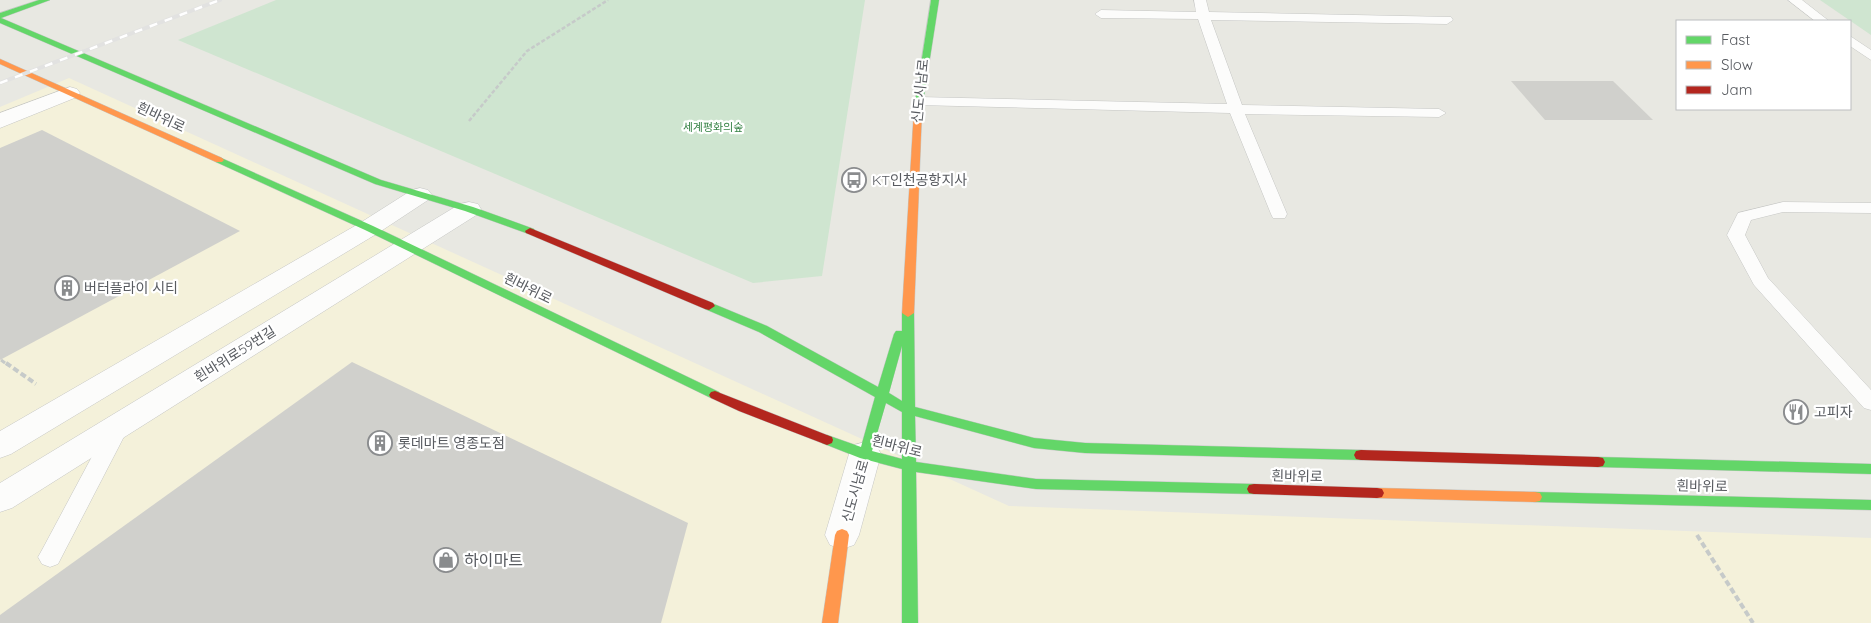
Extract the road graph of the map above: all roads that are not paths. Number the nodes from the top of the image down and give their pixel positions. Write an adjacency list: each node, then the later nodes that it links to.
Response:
1 (46, 0): 6 (main road)
2 (936, 0): 15 (main road, 신도시남로)
3 (1200, 0): 7 (lane)
4 (1794, 0): 10 (lane)
5 (1101, 14): 7 (lane)
6 (0, 16)
7 (1203, 16): 9 (lane); 16 (lane)
8 (0, 20): 19 (main road, 흰바위로)
9 (1447, 20)
10 (1822, 20)
11 (1851, 41): 12 (lane)
12 (1871, 56)
13 (0, 61): 14 (main road, 흰바위로)
14 (70, 93): 18 (street); 23 (main road, 흰바위로)
15 (918, 102): 16 (lane); 25 (main road, 신도시남로)
16 (1236, 109): 17 (lane); 22 (lane)
17 (1439, 113)
18 (0, 121)
19 (420, 195): 21 (main road, 흰바위로); 23 (street)
20 (1871, 208): 27 (lane)
21 (469, 210): 24 (street, 흰바위로59번길); 26 (main road, 흰바위로)
22 (1279, 214)
23 (369, 228): 24 (main road, 흰바위로); 30 (street)
24 (408, 247): 29 (street, 흰바위로59번길); 31 (main road, 흰바위로)
25 (908, 304): 26 (main road, 신도시남로); 28 (main road, 신도시남로)
26 (882, 397): 28 (main road, 흰바위로); 31 (main road, 신도시남로)
27 (1871, 403)
28 (909, 410): 32 (main road, 신도시남로); 33 (main road, 흰바위로)
29 (118, 426): 34 (street, 흰바위로59번길); 37 (lane)
30 (0, 446)
31 (865, 454): 32 (main road, 흰바위로); 36 (street, 신도시남로)
32 (910, 466): 35 (main road, 흰바위로); 39 (main road, 신도시남로)
33 (1871, 469)
34 (0, 499)
35 (1871, 505)
36 (842, 535): 38 (main road, 신도시남로)
37 (50, 557)
38 (830, 623)
39 (910, 623)

